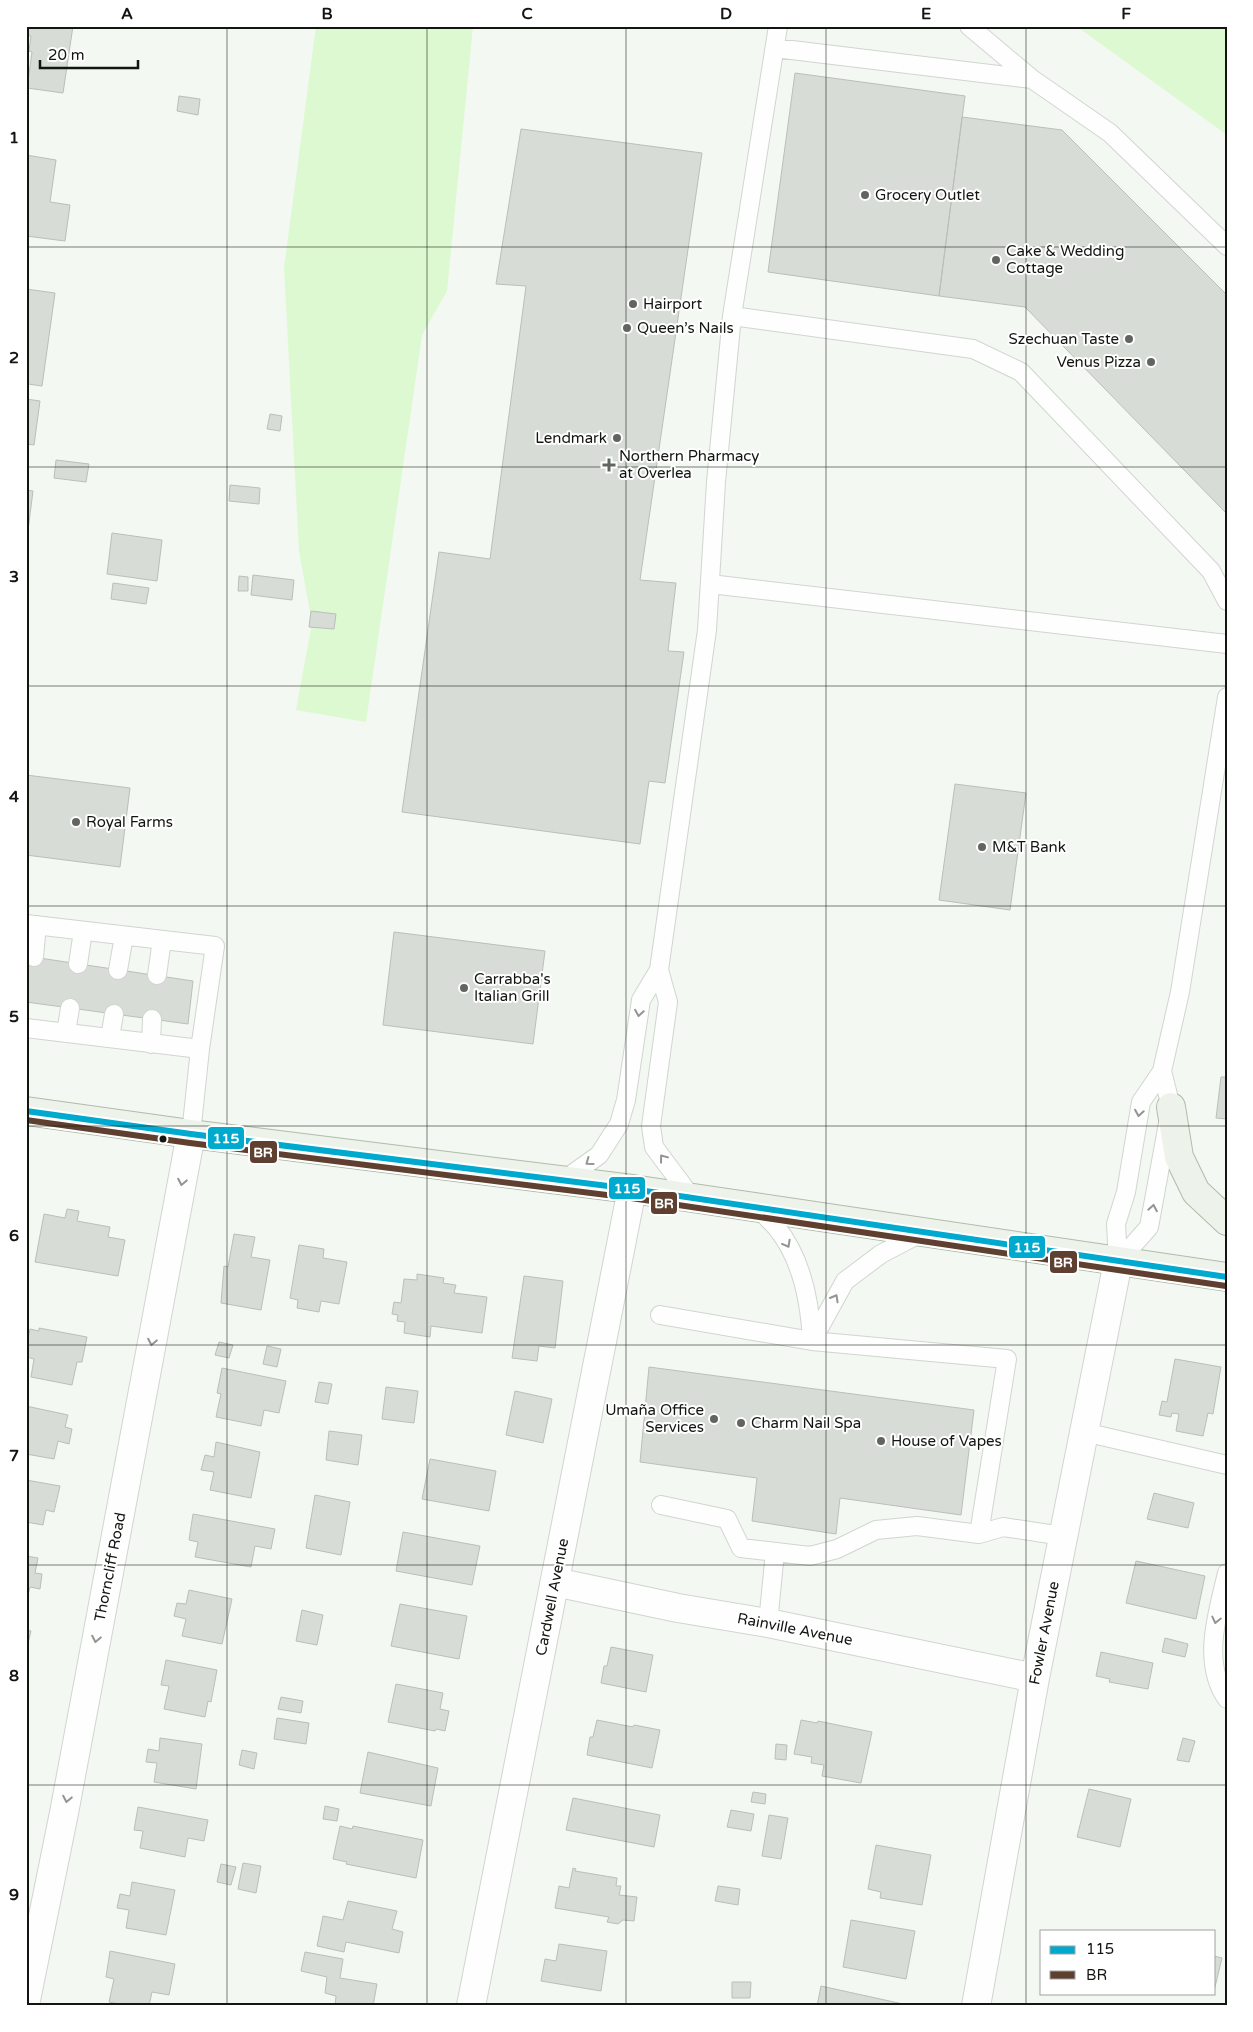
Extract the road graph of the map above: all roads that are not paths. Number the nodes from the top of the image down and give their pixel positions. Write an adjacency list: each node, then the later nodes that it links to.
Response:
1 (778, 26): 3 (lane)
2 (969, 26): 4 (lane)
3 (775, 48): 4 (lane); 6 (lane)
4 (1032, 79): 5 (lane)
5 (1227, 246)
6 (732, 316): 7 (lane); 8 (lane)
7 (710, 584): 9 (lane); 18 (lane)
8 (1227, 601)
9 (1227, 644)
10 (1227, 697): 28 (lane)
11 (31, 925): 12 (lane); 15 (lane)
12 (82, 931): 13 (lane); 16 (lane)
13 (124, 936): 14 (lane); 17 (lane)
14 (162, 940): 19 (lane); 27 (lane)
15 (34, 958)
16 (78, 964)
17 (118, 970)
18 (659, 970): 32 (lane, one-way to 32); 34 (lane, one-way to 18)
19 (157, 975)
20 (70, 1008): 24 (lane)
21 (114, 1014): 25 (lane)
22 (152, 1019): 26 (lane)
23 (26, 1028): 24 (lane)
24 (66, 1033): 25 (lane)
25 (110, 1038): 26 (lane)
26 (151, 1044): 27 (lane)
27 (200, 1049): 31 (lane)
28 (1162, 1071): 29 (lane); 38 (lane, one-way to 38)
29 (1171, 1107): 36 (main road); 38 (lane, one-way to 29)
30 (26, 1111): 31 (main road)
31 (191, 1134): 32 (main road); 53 (street, Thorncliff Road, one-way to 53)
32 (564, 1180): 33 (main road)
33 (632, 1189): 34 (main road); 49 (street, Cardwell Avenue)
34 (692, 1198): 35 (main road)
35 (756, 1207): 37 (main road); 41 (lane, one-way to 41)
36 (1227, 1221)
37 (923, 1232): 38 (main road); 41 (lane, one-way to 37)
38 (1118, 1262): 39 (main road); 42 (street, Fowler Avenue)
39 (1227, 1277)
40 (660, 1315): 41 (lane)
41 (812, 1341): 45 (lane)
42 (1084, 1432): 43 (lane); 46 (street, Fowler Avenue)
43 (1227, 1465)
44 (661, 1505): 47 (lane)
45 (979, 1534): 46 (lane); 47 (lane)
46 (1063, 1536): 51 (street, Fowler Avenue)
47 (775, 1552): 50 (lane)
48 (1227, 1573): 52 (lane, one-way to 52)
49 (555, 1582): 50 (street, Rainville Avenue); 54 (street, Cardwell Avenue)
50 (768, 1623): 51 (street, Rainville Avenue)
51 (1035, 1678): 55 (street, Fowler Avenue)
52 (1227, 1699)
53 (26, 2000)
54 (471, 2006)
55 (976, 2006)

